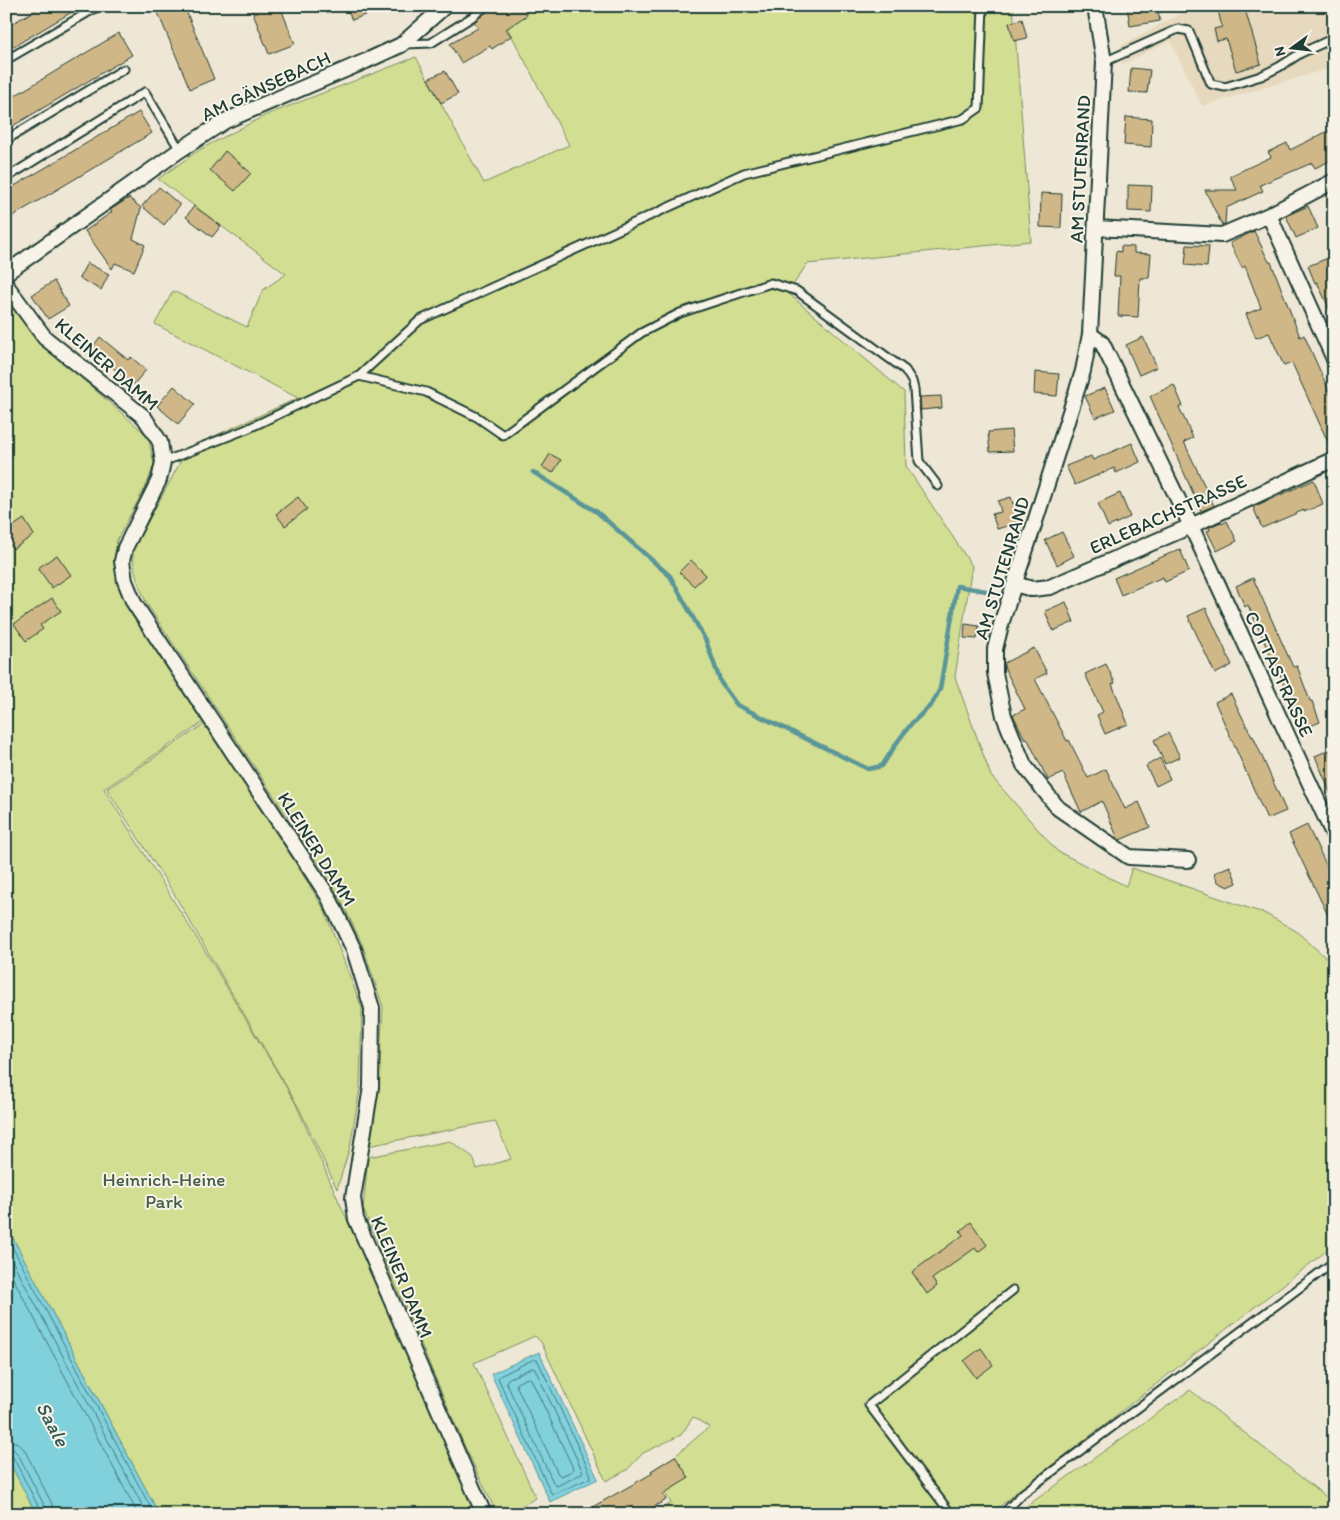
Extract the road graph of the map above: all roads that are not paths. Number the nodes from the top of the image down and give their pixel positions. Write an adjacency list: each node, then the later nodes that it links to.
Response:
1 (99, 6): 8 (lane)
2 (444, 6): 7 (street, AM GÄNSEBACH)
3 (486, 6): 7 (lane)
4 (983, 6): 21 (lane)
5 (1095, 6): 9 (street, AM STUTENRAND)
6 (1334, 38): 9 (lane)
7 (400, 45): 12 (street, AM GÄNSEBACH)
8 (6, 60)
9 (1104, 62): 16 (street, AM STUTENRAND)
10 (124, 69): 11 (lane)
11 (6, 140)
12 (180, 150): 13 (lane); 17 (street, AM GÄNSEBACH)
13 (6, 178)
14 (1334, 181): 15 (street)
15 (1269, 215): 16 (street); 20 (street)
16 (1096, 228): 19 (street, AM STUTENRAND)
17 (6, 273)
18 (6, 284): 23 (street, KLEINER DAMM)
19 (1090, 334): 25 (street); 26 (street, AM STUTENRAND)
20 (1334, 359)
21 (359, 376): 23 (lane); 24 (lane)
22 (1334, 459): 25 (street, ERLEBACHSTRASSE)
23 (163, 462): 31 (street, KLEINER DAMM)
24 (938, 486)
25 (1191, 526): 26 (street, ERLEBACHSTRASSE); 27 (street, COTTASTRASSE)
26 (1015, 584): 28 (street, AM STUTENRAND)
27 (1334, 836)
28 (1188, 860)
29 (1334, 1262): 33 (lane)
30 (1014, 1290): 32 (lane)
31 (484, 1514)
32 (951, 1514)
33 (1003, 1514)

